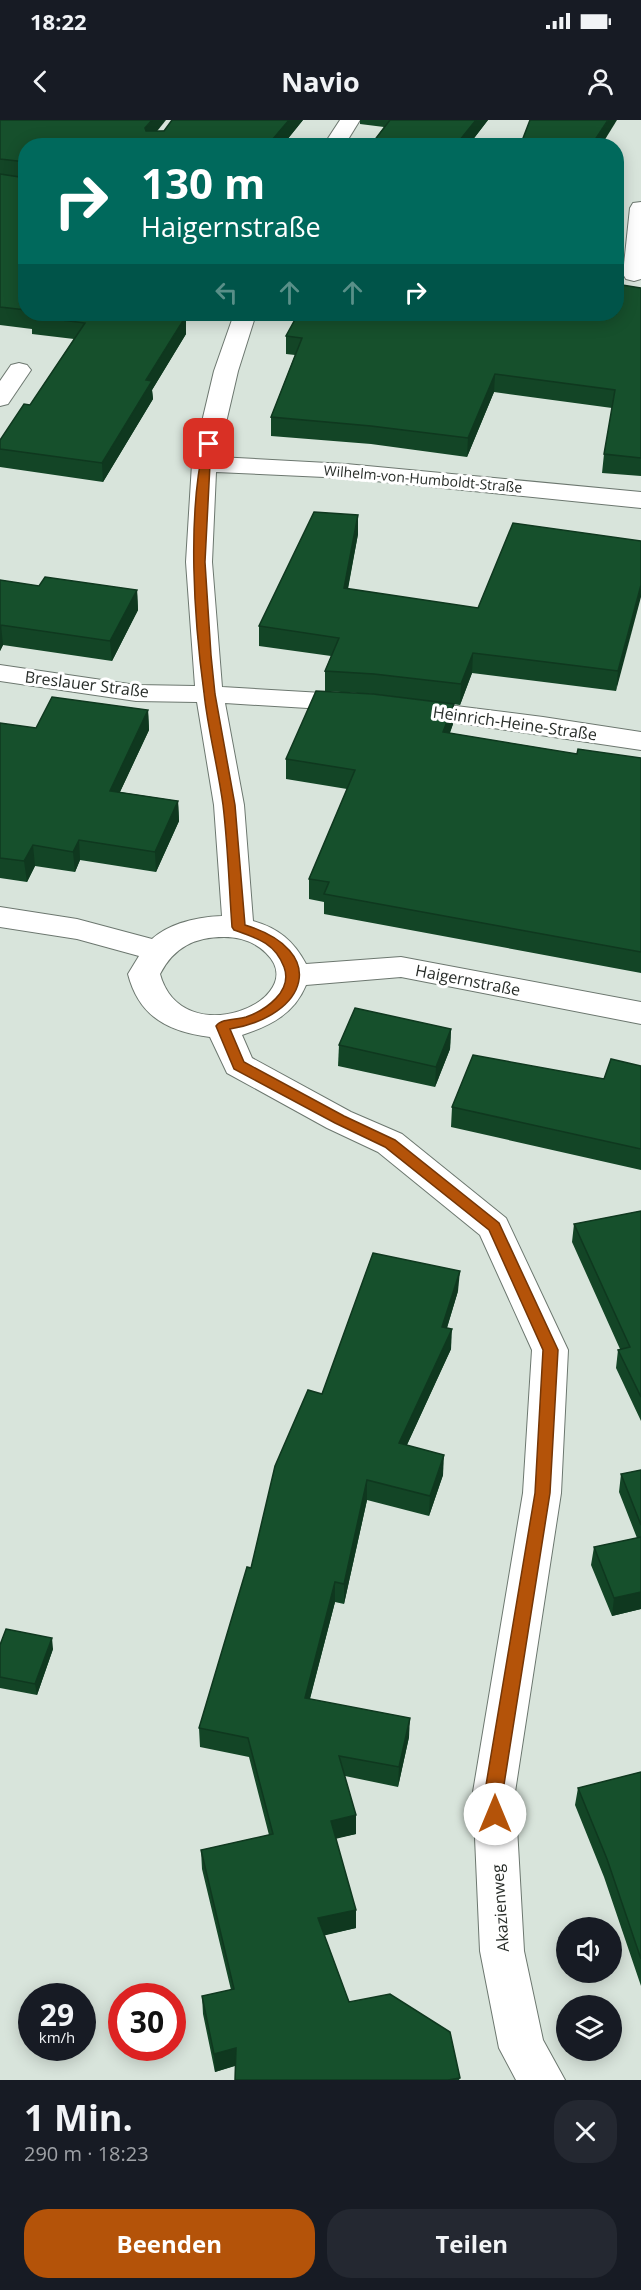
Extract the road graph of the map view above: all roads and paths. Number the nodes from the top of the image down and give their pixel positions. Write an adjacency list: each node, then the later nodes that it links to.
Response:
1 (350, 120): 2 (street)
2 (338, 138)
3 (641, 208): 4 (street)
4 (631, 273)
5 (243, 321): 8 (street)
6 (19, 370): 7 (street)
7 (0, 399)
8 (204, 464): 9 (street, Wilhelm-von-Humboldt-Straße); 11 (street)
9 (641, 500)
10 (0, 673): 11 (street, Breslauer Straße)
11 (209, 694): 12 (street, Heinrich-Heine-Straße); 14 (street)
12 (641, 741)
13 (0, 917): 15 (street)
14 (238, 927): 15 (street); 16 (street)
15 (156, 950): 18 (street)
16 (294, 975): 17 (street, Haigernstraße); 18 (street)
17 (641, 1013)
18 (222, 1026): 19 (street, Akazienweg)
19 (542, 2080)

